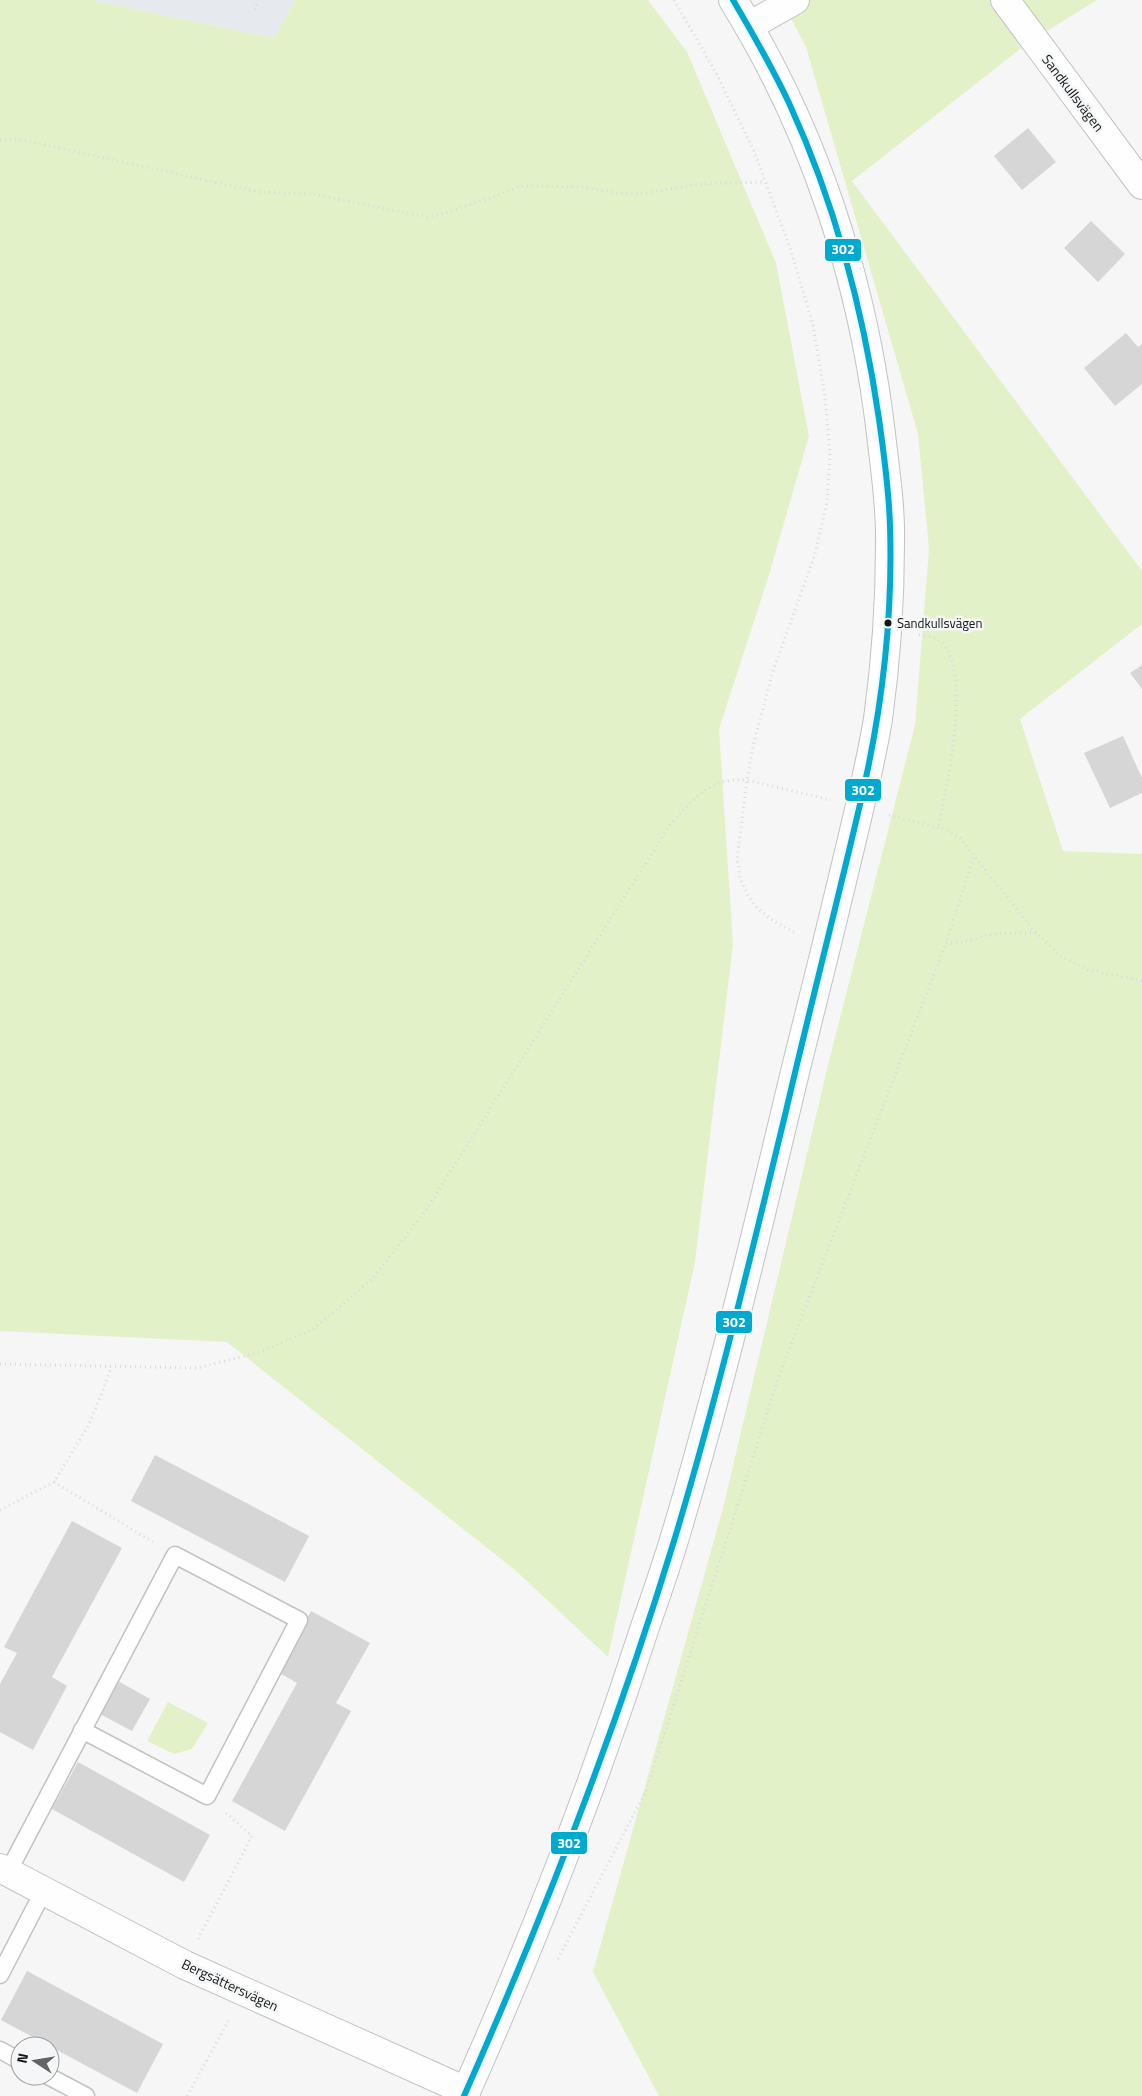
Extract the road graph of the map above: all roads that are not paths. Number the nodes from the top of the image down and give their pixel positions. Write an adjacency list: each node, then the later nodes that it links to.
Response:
1 (733, 0): 4 (street, Bergsättersvägen)
2 (795, 0): 4 (street)
3 (1005, 0): 5 (street, Sandkullsvägen)
4 (749, 26): 11 (street, Bergsättersvägen)
5 (1142, 185)
6 (82, 1730): 6 (lane); 7 (lane)
7 (4, 1870): 8 (street, Bergsättersvägen)
8 (43, 1892): 9 (lane); 11 (street, Bergsättersvägen)
9 (0, 1975)
10 (60, 2082): 12 (lane)
11 (465, 2094)
12 (86, 2096)

